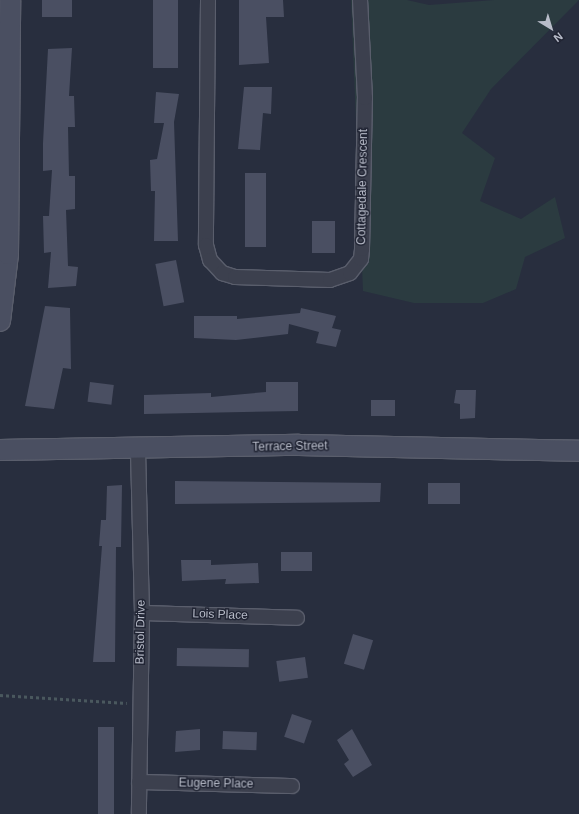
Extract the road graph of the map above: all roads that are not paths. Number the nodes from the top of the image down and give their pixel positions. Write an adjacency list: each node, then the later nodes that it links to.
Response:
1 (10, 0): 4 (street)
2 (208, 0): 3 (street, Cottagedale Crescent)
3 (360, 0)
4 (4, 194): 5 (street)
5 (0, 321)
6 (0, 450): 7 (street, Terrace Street)
7 (138, 450): 8 (street, Terrace Street); 9 (street, Bristol Drive)
8 (579, 451)
9 (142, 613): 10 (street, Lois Place); 11 (street, Bristol Drive)
10 (297, 618)
11 (139, 782): 12 (street, Eugene Place); 13 (street, Bristol Drive)
12 (292, 786)
13 (139, 814)

